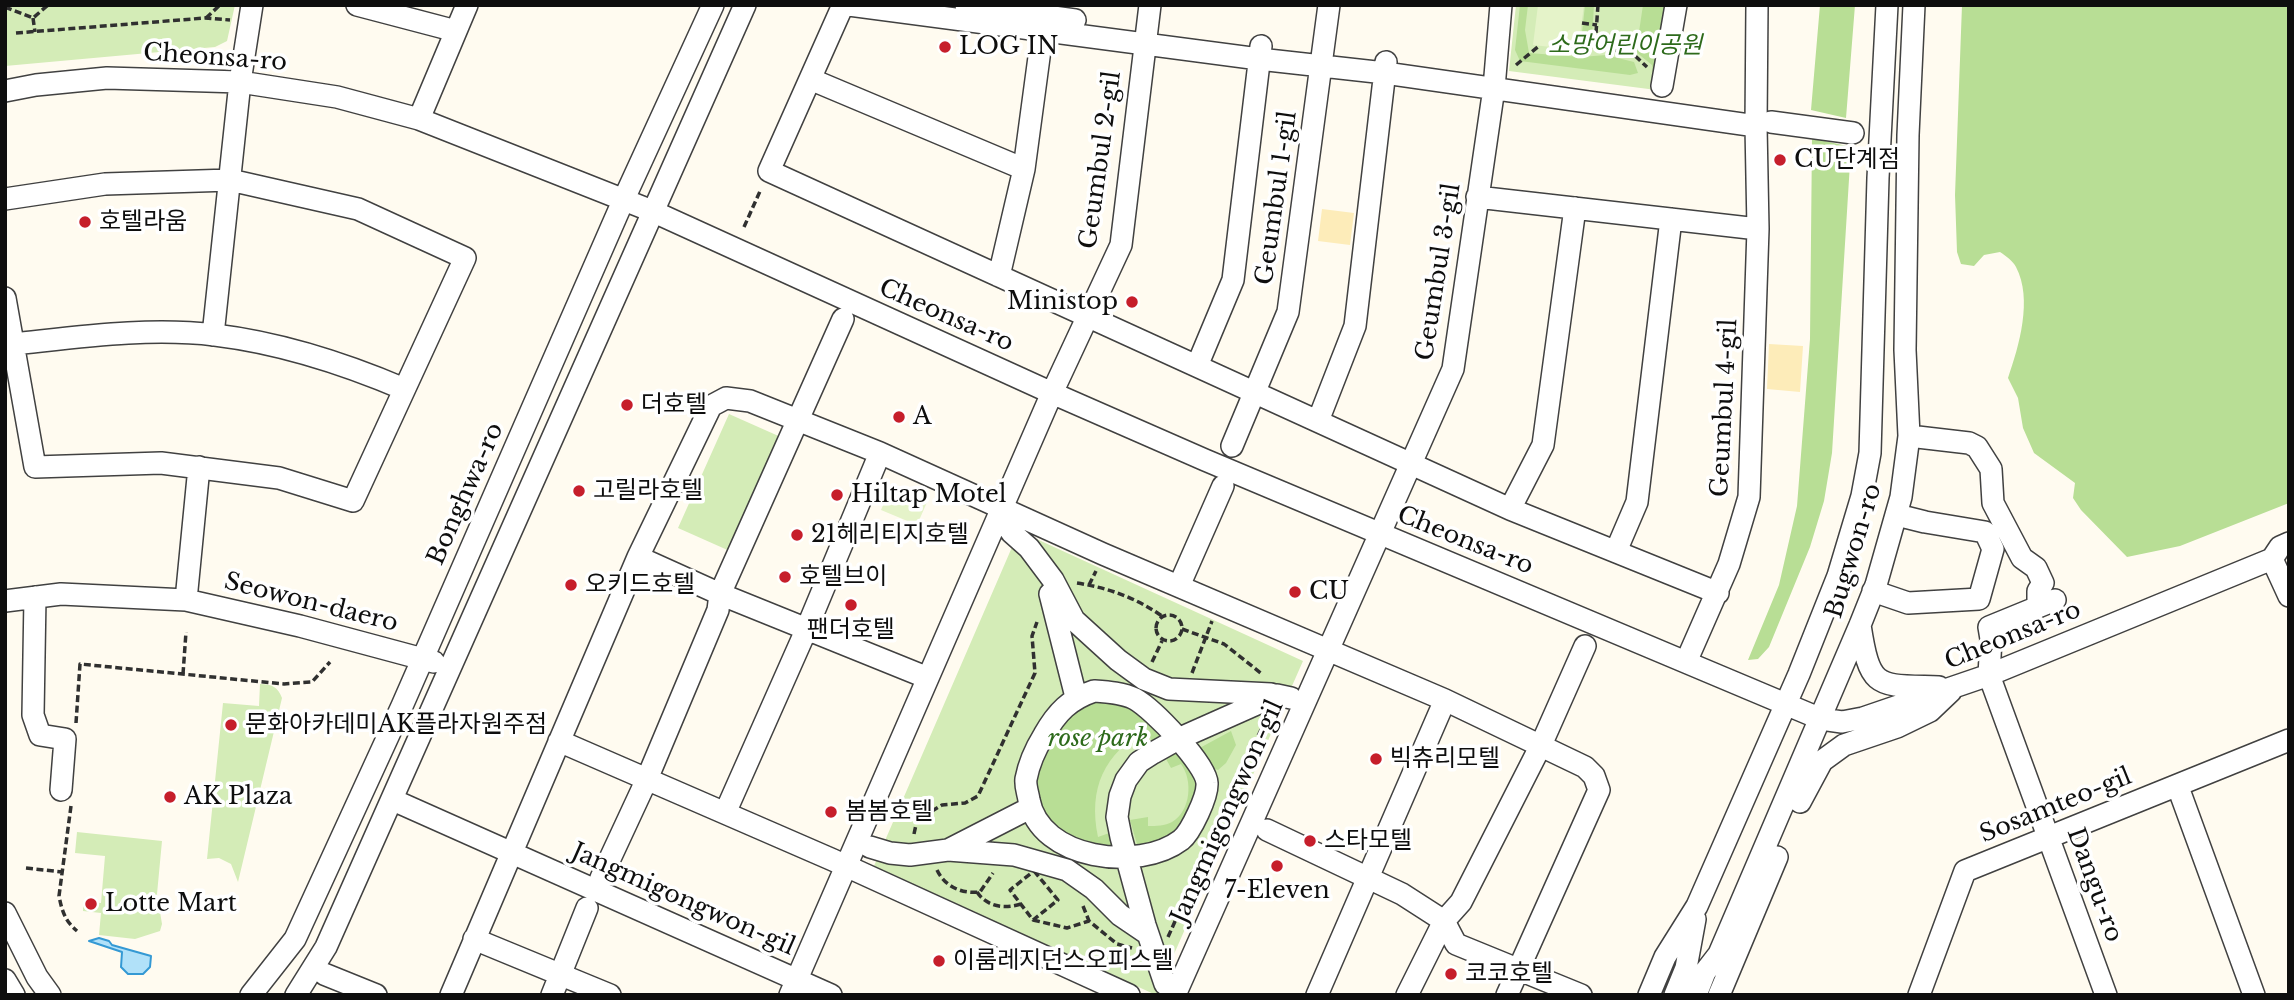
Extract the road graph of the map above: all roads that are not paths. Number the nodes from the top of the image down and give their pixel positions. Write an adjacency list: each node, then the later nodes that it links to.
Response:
1 (252, 5): 25 (street)
2 (357, 5): 17 (street)
3 (467, 5): 17 (street)
4 (713, 5): 34 (street, Bonghwa-ro)
5 (745, 5): 36 (street)
6 (843, 5): 24 (street)
7 (849, 5): 16 (street)
8 (966, 5): 16 (street)
9 (1150, 5): 18 (street, Geumbul 2-gil)
10 (1329, 5): 20 (street, Geumbul 1-gil)
11 (1501, 5): 22 (street, Geumbul 3-gil)
12 (1676, 5): 23 (street)
13 (1757, 5): 28 (street, Geumbul 4-gil)
14 (1887, 5): 87 (street, Bugwon-ro)
15 (1914, 5): 51 (street, Bugwon-ro)
16 (1044, 24): 18 (street); 30 (street)
17 (456, 31): 27 (street)
18 (1146, 36): 19 (street); 41 (street, Geumbul 2-gil)
19 (1260, 53): 20 (street); 45 (street, Geumbul 1-gil)
20 (1322, 60): 21 (street); 48 (street, Geumbul 1-gil)
21 (1385, 67): 22 (street); 50 (street)
22 (1499, 78): 28 (street); 32 (street, Geumbul 3-gil)
23 (1657, 78)
24 (810, 79): 30 (street); 39 (street)
25 (240, 82): 26 (street, Cheonsa-ro); 27 (street, Cheonsa-ro); 31 (street)
26 (5, 91)
27 (419, 119): 34 (street, Cheonsa-ro)
28 (1761, 121): 29 (street); 38 (street, Geumbul 4-gil)
29 (1853, 133)
30 (1024, 169): 39 (street)
31 (230, 180): 33 (street); 43 (street); 46 (street)
32 (1477, 197): 35 (street); 54 (street, Geumbul 3-gil)
33 (5, 199)
34 (623, 201): 36 (street, Cheonsa-ro); 79 (street, Bonghwa-ro)
35 (1575, 208): 37 (street); 58 (street)
36 (652, 211): 47 (street, Cheonsa-ro); 81 (street)
37 (1671, 219): 38 (street); 63 (street)
38 (1758, 229): 69 (street, Geumbul 4-gil)
39 (999, 276): 41 (street)
40 (5, 298): 44 (street)
41 (1088, 318): 45 (street); 47 (street, Geumbul 2-gil)
42 (844, 319): 49 (street, Jangmigongwon-gil)
43 (214, 335): 44 (street); 46 (street)
44 (13, 344): 55 (street)
45 (1197, 366): 48 (street)
46 (404, 389): 55 (street)
47 (1052, 393): 57 (street, Jangmigongwon-gil); 61 (street, Cheonsa-ro)
48 (1255, 393): 50 (street); 52 (street, Geumbul 1-gil)
49 (798, 420): 53 (street); 64 (street); 70 (street, Jangmigongwon-gil)
50 (1318, 421): 54 (street)
51 (1909, 436): 59 (street, Bugwon-ro); 82 (street)
52 (1232, 446)
53 (880, 453): 57 (street); 76 (street)
54 (1412, 463): 58 (street); 61 (street, Geumbul 3-gil)
55 (199, 467): 73 (street, Seowon-daero)
56 (1223, 486): 67 (street)
57 (1003, 507): 67 (street); 83 (street, Jangmigongwon-gil)
58 (1510, 509): 63 (street)
59 (1897, 515): 68 (street, Bugwon-ro); 68 (street)
60 (1011, 531): 66 (street)
61 (1380, 535): 78 (street, Jangmigongwon-gil); 80 (street, Cheonsa-ro)
62 (2289, 543): 65 (street, Cheonsa-ro)
63 (1616, 551): 69 (street)
64 (638, 557): 70 (street); 91 (street)
65 (2280, 560): 71 (street); 82 (street, Cheonsa-ro)
66 (1048, 573): 85 (street); 89 (street)
67 (1179, 586): 78 (street)
68 (1873, 592): 75 (street, Bugwon-ro)
69 (1718, 593): 80 (street, Geumbul 4-gil)
70 (720, 594): 76 (street); 93 (street, Jangmigongwon-gil)
71 (2289, 596)
72 (35, 597): 73 (street, Seowon-daero); 74 (street, Seowon-daero); 95 (street)
73 (186, 600): 79 (street, Seowon-daero)
74 (5, 601)
75 (1860, 625): 84 (street); 88 (street, Bugwon-ro)
76 (807, 628): 83 (street); 98 (street)
77 (1585, 646): 92 (street)
78 (1328, 651): 86 (street); 120 (street, Jangmigongwon-gil)
79 (423, 658): 81 (street, Seowon-daero); 123 (street, Bonghwa-ro)
80 (1686, 662): 87 (street, Cheonsa-ro)
81 (449, 668): 96 (street)
82 (1989, 675): 84 (street, Cheonsa-ro); 100 (street, Dangu-ro)
83 (928, 678): 105 (street, Jangmigongwon-gil)
84 (1955, 687): 88 (street, Cheonsa-ro); 138 (street)
85 (1076, 697): 89 (street); 97 (street)
86 (1445, 700): 92 (street); 106 (street)
87 (1787, 704): 88 (street, Cheonsa-ro); 108 (street, Bugwon-ro)
88 (1821, 719): 114 (street, Bugwon-ro)
89 (1178, 739): 104 (street); 104 (street)
90 (2289, 740): 94 (street, Sosamteo-gil)
91 (559, 741): 93 (street); 103 (street)
92 (1541, 745): 111 (street); 115 (street)
93 (647, 779): 98 (street); 107 (street, Jangmigongwon-gil)
94 (2178, 786): 100 (street, Sosamteo-gil); 141 (street)
95 (61, 790)
96 (393, 800): 103 (street, Jangmigongwon-gil); 124 (street)
97 (1030, 808): 102 (street); 104 (street)
98 (725, 813): 105 (street)
99 (1267, 830): 106 (street, Jangmigongwon-gil)
100 (2049, 837): 139 (street, Sosamteo-gil); 140 (street, Dangu-ro)
101 (870, 847): 102 (street)
102 (929, 852): 113 (street)
103 (511, 854): 112 (street); 119 (street, Jangmigongwon-gil)
104 (1128, 859): 113 (street)
105 (846, 866): 119 (street, Jangmigongwon-gil); 130 (street)
106 (1368, 876): 111 (street, Jangmigongwon-gil); 131 (street)
107 (601, 878)
108 (1697, 906): 135 (street, Bugwon-ro); 136 (street, Bugwon-ro)
109 (587, 908): 116 (street, Jangmigongwon-gil)
110 (5, 913): 122 (street)
111 (1444, 921): 115 (street, Jangmigongwon-gil); 132 (street)
112 (474, 939): 116 (street); 126 (street)
113 (1153, 948): 120 (street)
114 (1719, 954): 137 (street, Bugwon-ro); 138 (street)
115 (1518, 971): 133 (street); 134 (street, Jangmigongwon-gil)
116 (561, 973): 127 (street, Jangmigongwon-gil); 128 (street)
117 (324, 974): 125 (street)
118 (5, 980): 121 (street)
119 (794, 987): 129 (street)
120 (1170, 989)
121 (14, 995)
122 (50, 995)
123 (251, 995)
124 (296, 995)
125 (376, 995)
126 (451, 995)
127 (552, 995)
128 (610, 995)
129 (831, 995)
130 (1129, 995)
131 (1317, 995)
132 (1408, 995)
133 (1507, 995)
134 (1581, 995)
135 (1649, 995)
136 (1675, 995)
137 (1696, 995)
138 (1718, 995)
139 (1919, 995)
140 (2106, 995)
141 (2254, 995)

